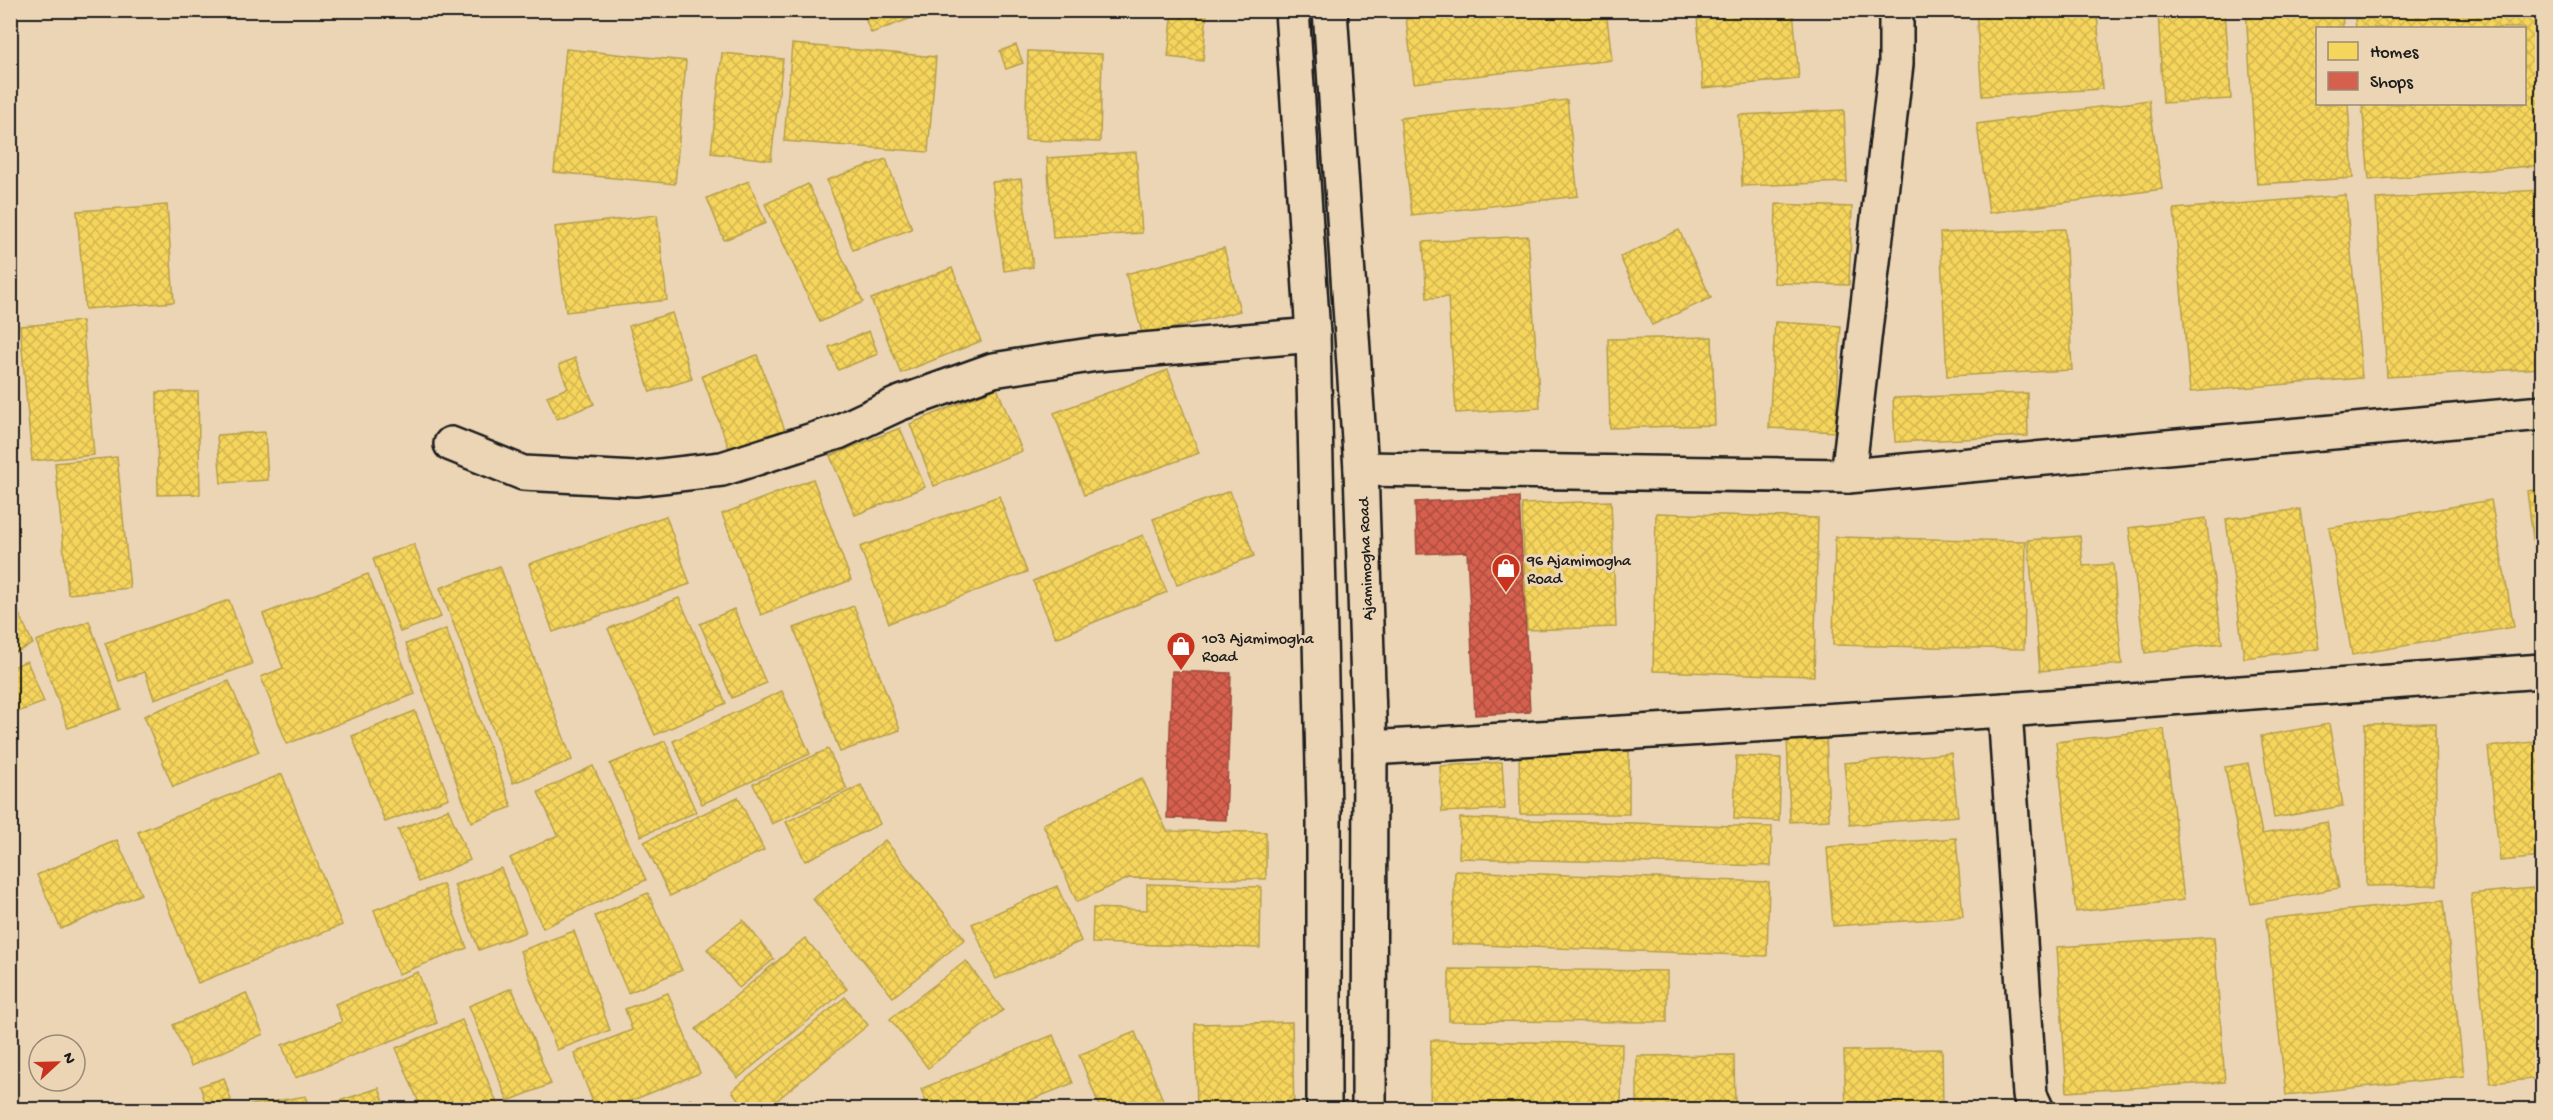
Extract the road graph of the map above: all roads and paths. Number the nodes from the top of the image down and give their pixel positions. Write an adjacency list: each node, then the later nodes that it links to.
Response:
1 (1292, 10): 4 (street)
2 (1330, 10): 7 (street, Ajamimogha Road)
3 (1894, 10): 8 (street)
4 (1313, 335): 6 (street); 12 (street)
5 (2542, 413): 8 (street)
6 (451, 444)
7 (1361, 469): 8 (street); 11 (street, Ajamimogha Road)
8 (1848, 476)
9 (2542, 671): 10 (street)
10 (2005, 710): 11 (street); 14 (street)
11 (1370, 748): 13 (street, Ajamimogha Road)
12 (1324, 1110)
13 (1369, 1110)
14 (2037, 1110)

